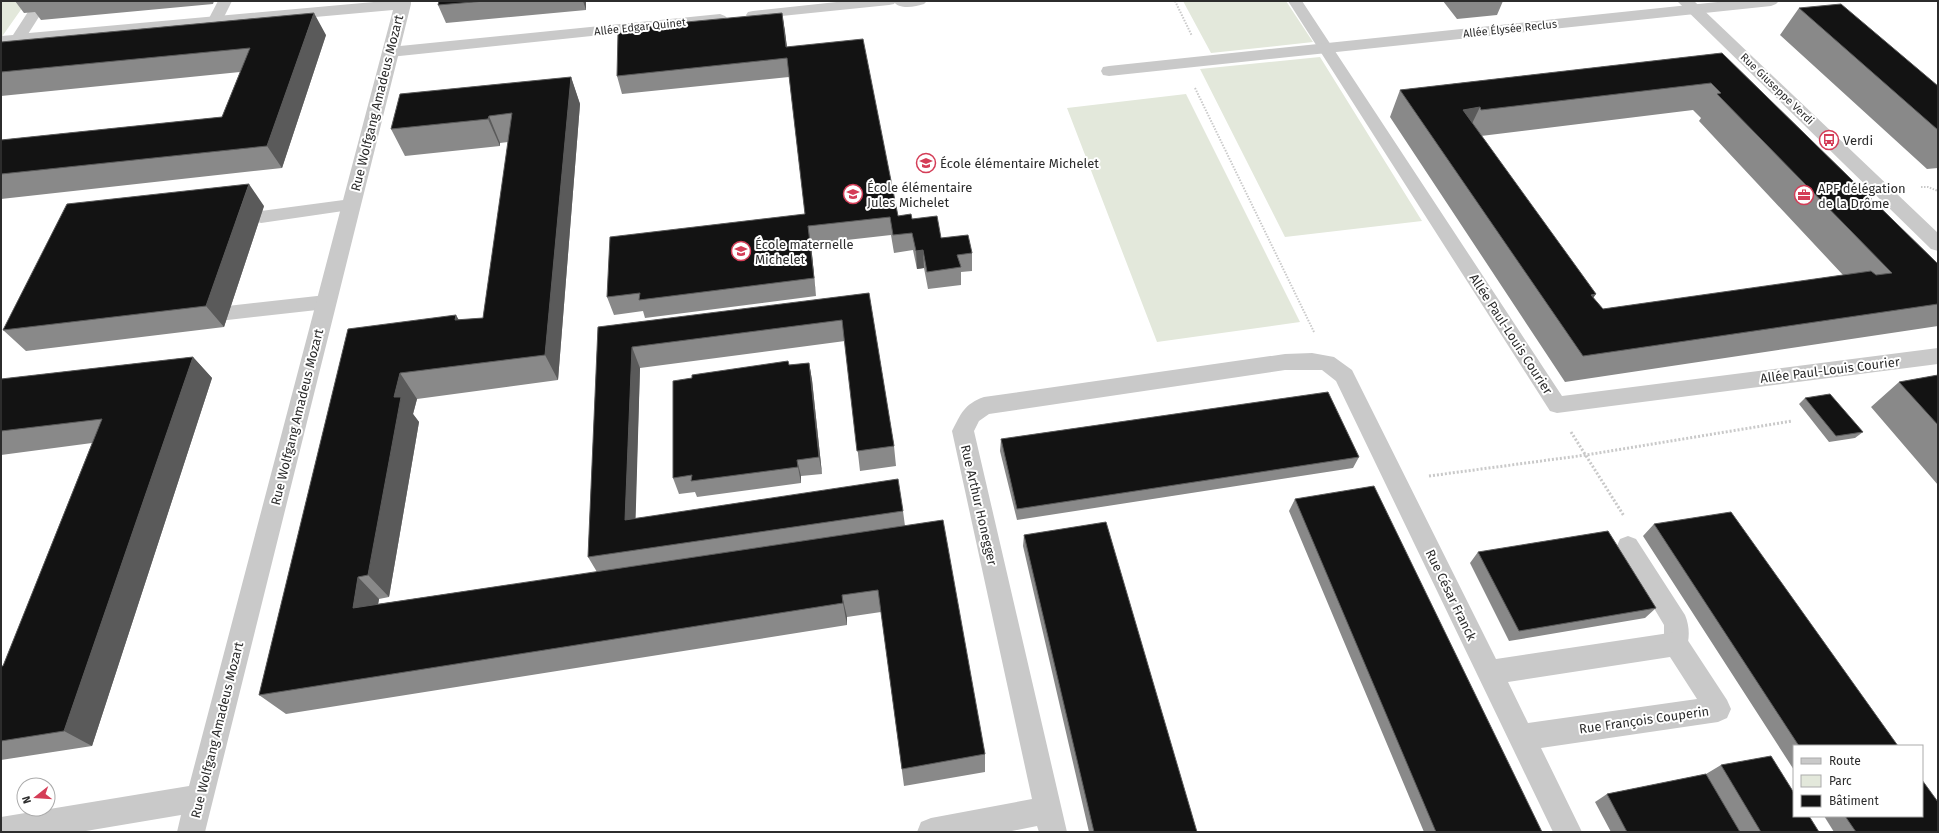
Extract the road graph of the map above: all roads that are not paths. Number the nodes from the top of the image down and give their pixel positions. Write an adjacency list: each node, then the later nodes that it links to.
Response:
1 (42, 1): 11 (lane)
2 (225, 1): 10 (lane)
3 (889, 1): 14 (lane, Allée Edgar Quinet)
4 (902, 1): 5 (street)
5 (919, 1)
6 (1295, 1): 13 (lane, Allée Paul-Louis Courier)
7 (1771, 1): 9 (street, Allée Élysée Reclus)
8 (403, 3): 10 (street); 14 (street, Rue Wolfgang Amadeus Mozart)
9 (1690, 5): 13 (street, Allée Élysée Reclus); 18 (street, Rue Giuseppe Verdi)
10 (215, 22): 11 (street)
11 (18, 39): 12 (lane)
12 (1, 41)
13 (1326, 48): 15 (street, Allée Élysée Reclus); 21 (lane, Allée Paul-Louis Courier)
14 (390, 52): 16 (street, Rue Wolfgang Amadeus Mozart)
15 (1109, 71)
16 (351, 205): 17 (lane); 19 (street, Rue Wolfgang Amadeus Mozart)
17 (261, 217)
18 (1938, 244)
19 (326, 302): 20 (lane); 27 (street, Rue Wolfgang Amadeus Mozart)
20 (191, 303)
21 (1938, 356)
22 (1327, 363): 25 (street, Rue César Franck); 28 (street, Rue Arthur Honegger)
23 (1628, 546): 24 (lane)
24 (1676, 644): 25 (street); 26 (street, Rue François Couperin)
25 (1490, 672): 26 (street, Rue César Franck)
26 (1522, 737): 32 (street, Rue César Franck)
27 (199, 798): 29 (street); 30 (street, Rue Wolfgang Amadeus Mozart)
28 (1051, 821): 31 (street)
29 (1, 831)
30 (190, 832)
31 (931, 832)
32 (1568, 832)

